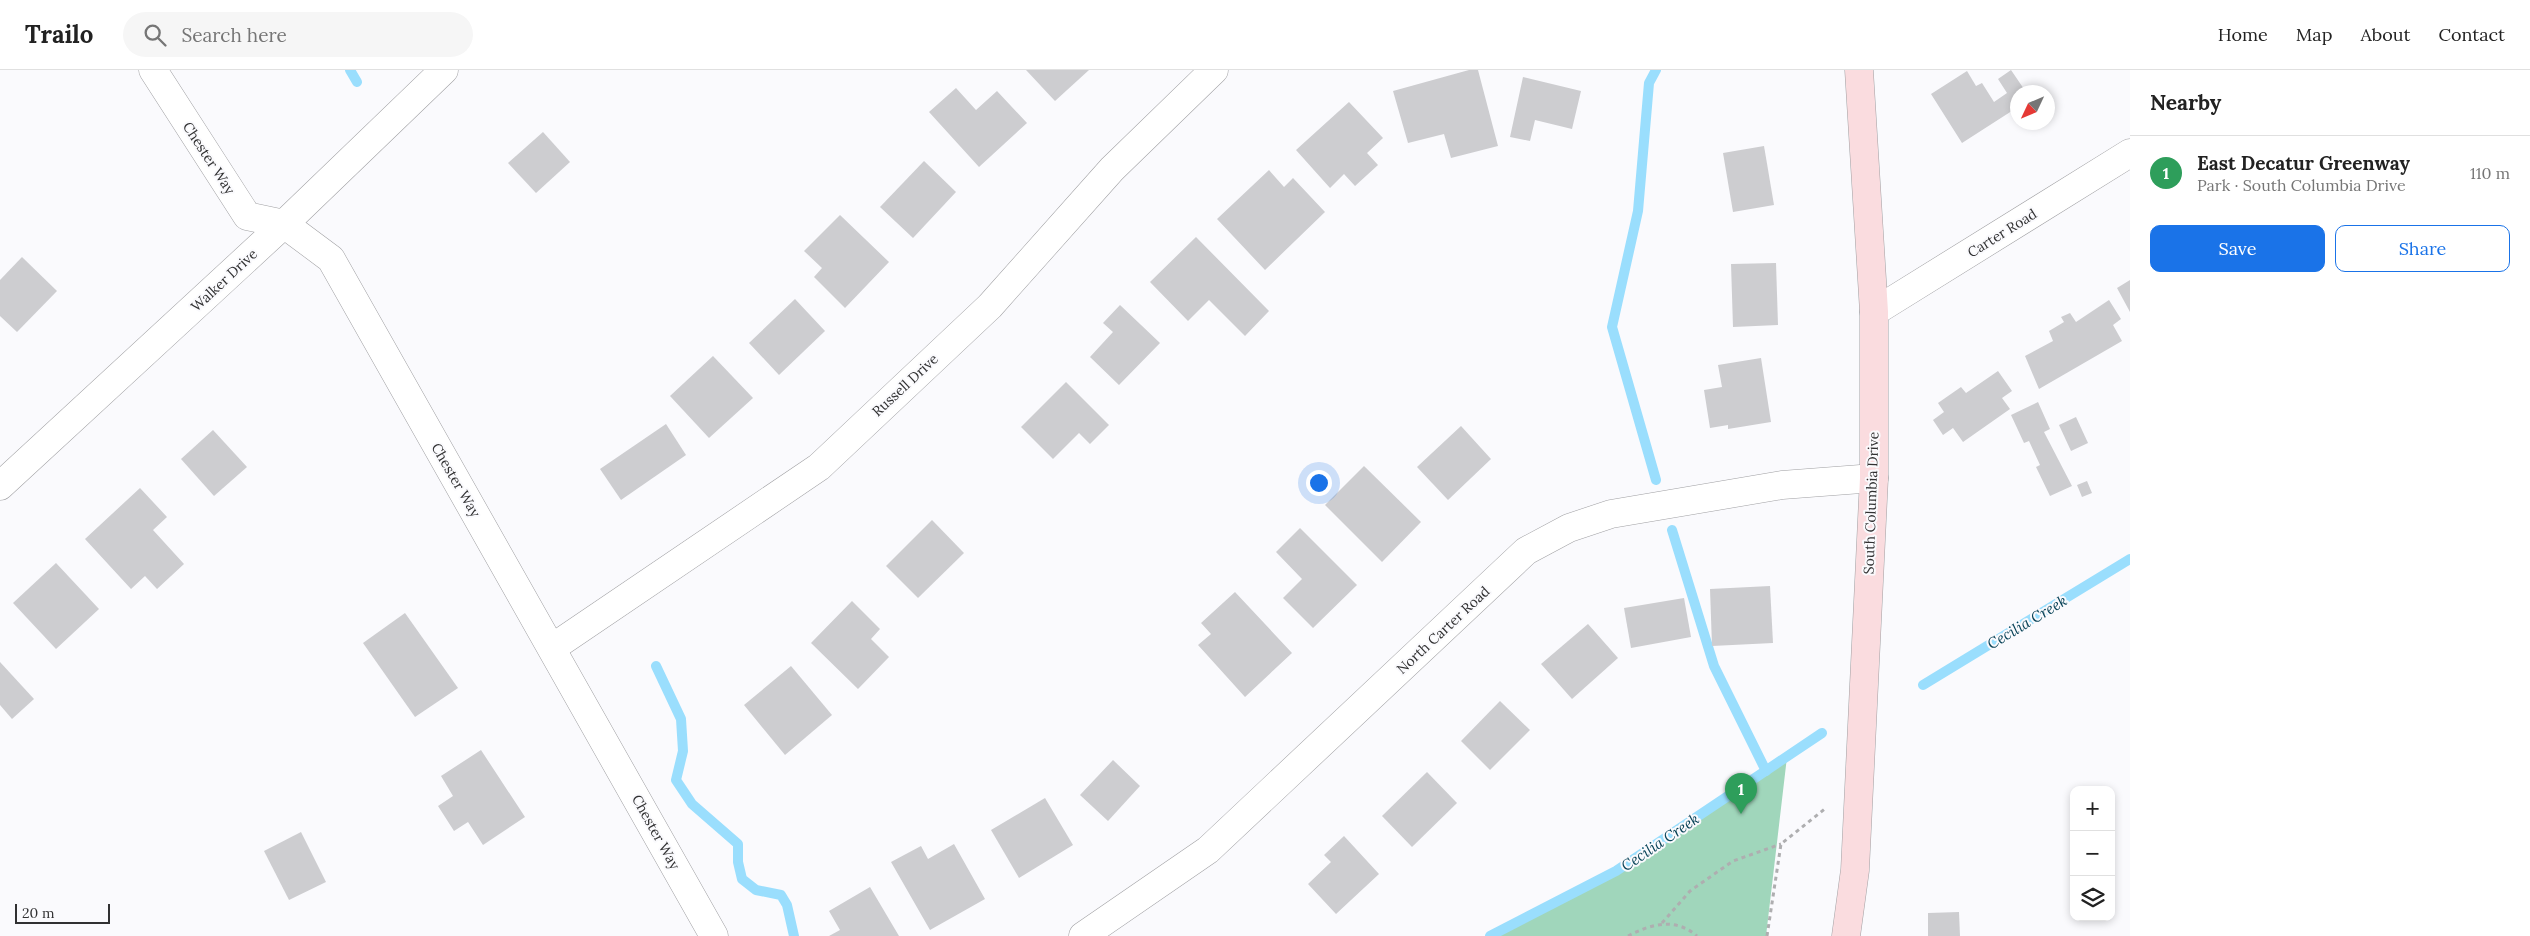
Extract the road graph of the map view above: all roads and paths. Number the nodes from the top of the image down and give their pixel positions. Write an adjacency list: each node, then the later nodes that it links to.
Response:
1 (153, 70): 6 (street, Chester Way)
2 (444, 70): 6 (street, Walker Drive)
3 (1214, 70): 10 (street, Russell Drive)
4 (1859, 70): 7 (main road, South Columbia Drive)
5 (2130, 153): 7 (street, Carter Road)
6 (284, 224): 9 (street, Walker Drive); 10 (street, Chester Way)
7 (1874, 312): 8 (main road, South Columbia Drive)
8 (1874, 478): 15 (street, North Carter Road); 19 (main road, South Columbia Drive)
9 (0, 486)
10 (552, 648): 14 (street, Chester Way)
11 (1826, 808): 12 (path)
12 (1781, 844): 13 (path); 18 (path)
13 (1662, 923): 16 (path); 17 (path)
14 (714, 936)
15 (1083, 936)
16 (1628, 936)
17 (1697, 936)
18 (1767, 936)
19 (1846, 936)

